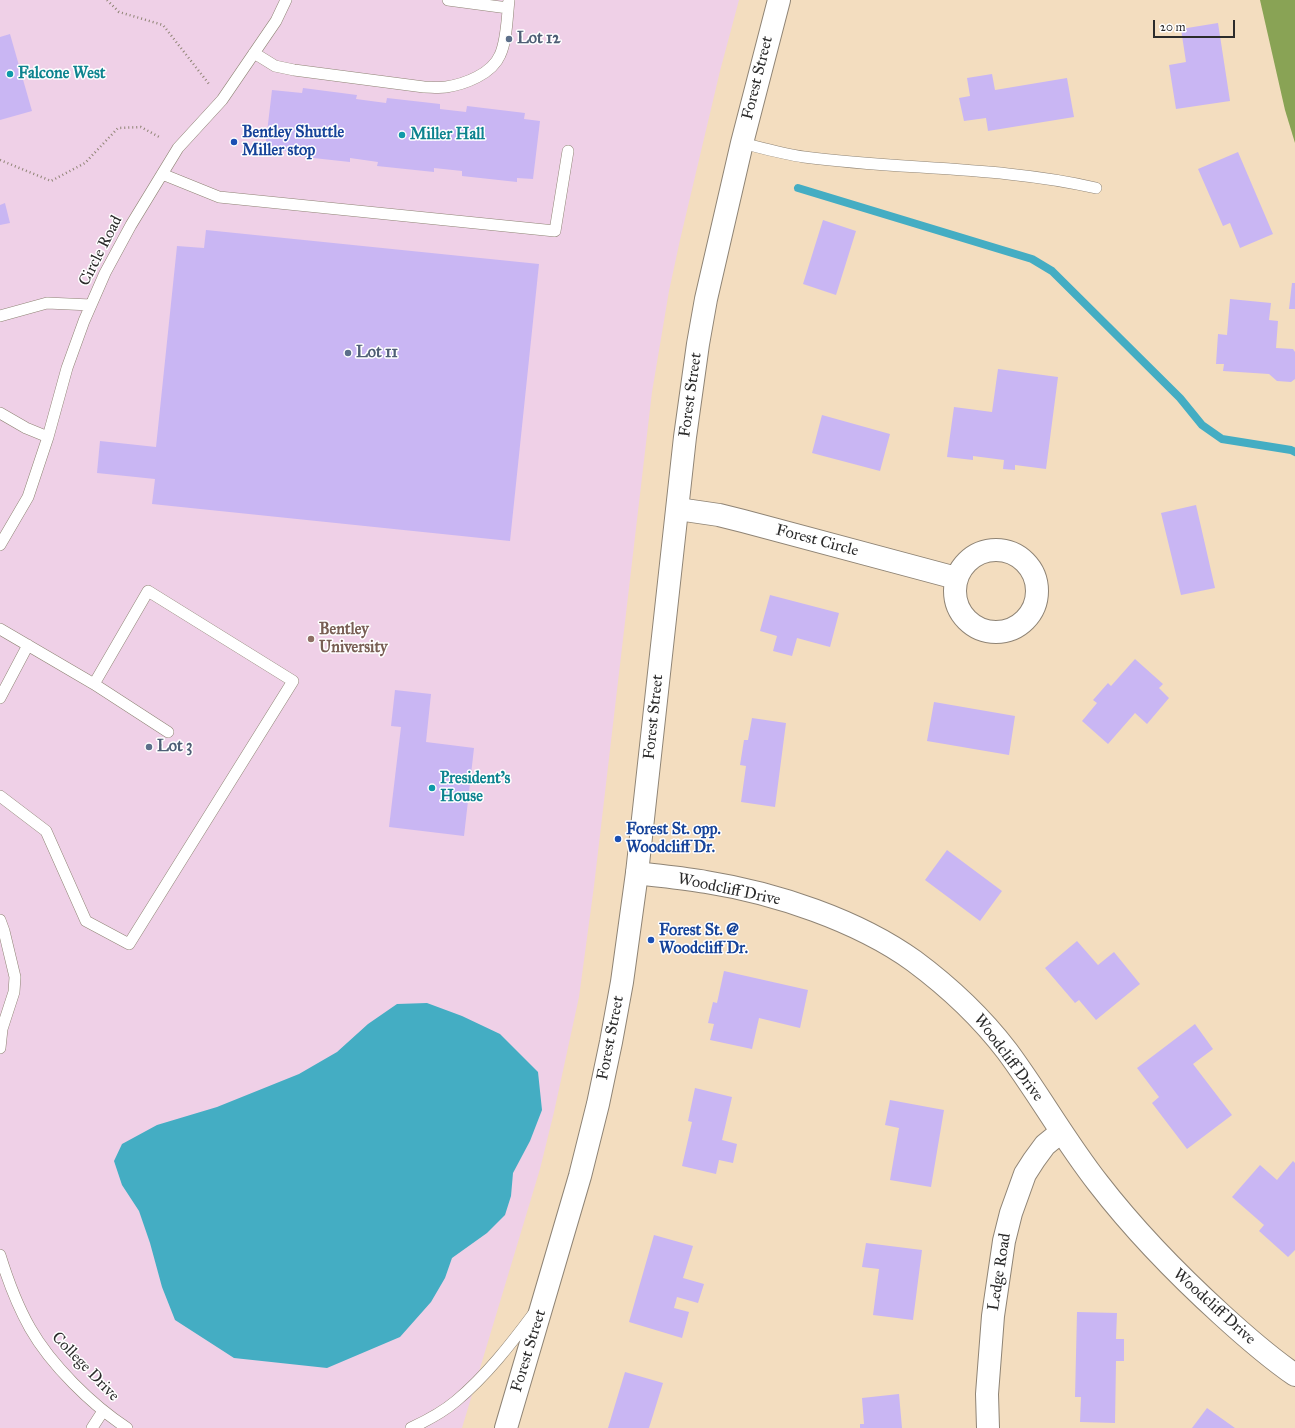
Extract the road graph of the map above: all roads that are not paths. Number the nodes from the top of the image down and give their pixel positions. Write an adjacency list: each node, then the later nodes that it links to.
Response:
1 (286, 0): 5 (lane, Circle Road)
2 (448, 0): 4 (lane)
3 (778, 0): 6 (street, Forest Street)
4 (508, 4): 5 (lane)
5 (254, 53): 8 (lane, Circle Road)
6 (742, 143): 9 (lane); 14 (street, Forest Street)
7 (568, 151): 8 (lane)
8 (162, 174): 10 (lane, Circle Road)
9 (1096, 188)
10 (91, 305): 11 (lane); 13 (lane, Circle Road)
11 (0, 316)
12 (0, 413): 13 (lane)
13 (48, 437): 15 (lane, Circle Road)
14 (678, 509): 16 (street, Forest Circle); 23 (street, Forest Street)
15 (0, 545)
16 (956, 578)
17 (0, 628): 18 (lane)
18 (28, 645): 19 (lane); 20 (lane)
19 (94, 684): 21 (lane); 22 (lane)
20 (0, 698)
21 (168, 732)
22 (0, 796)
23 (637, 873): 26 (street, Woodcliff Drive); 28 (street, Forest Street)
24 (0, 920): 25 (lane)
25 (1, 1035)
26 (1061, 1132): 29 (street, Woodcliff Drive); 35 (street, Ledge Road)
27 (0, 1255): 30 (lane, College Drive)
28 (546, 1296): 33 (lane); 34 (street, Forest Street)
29 (1295, 1375)
30 (103, 1411): 31 (lane); 32 (lane, College Drive)
31 (92, 1428)
32 (127, 1428)
33 (411, 1428)
34 (506, 1428)
35 (988, 1428)

